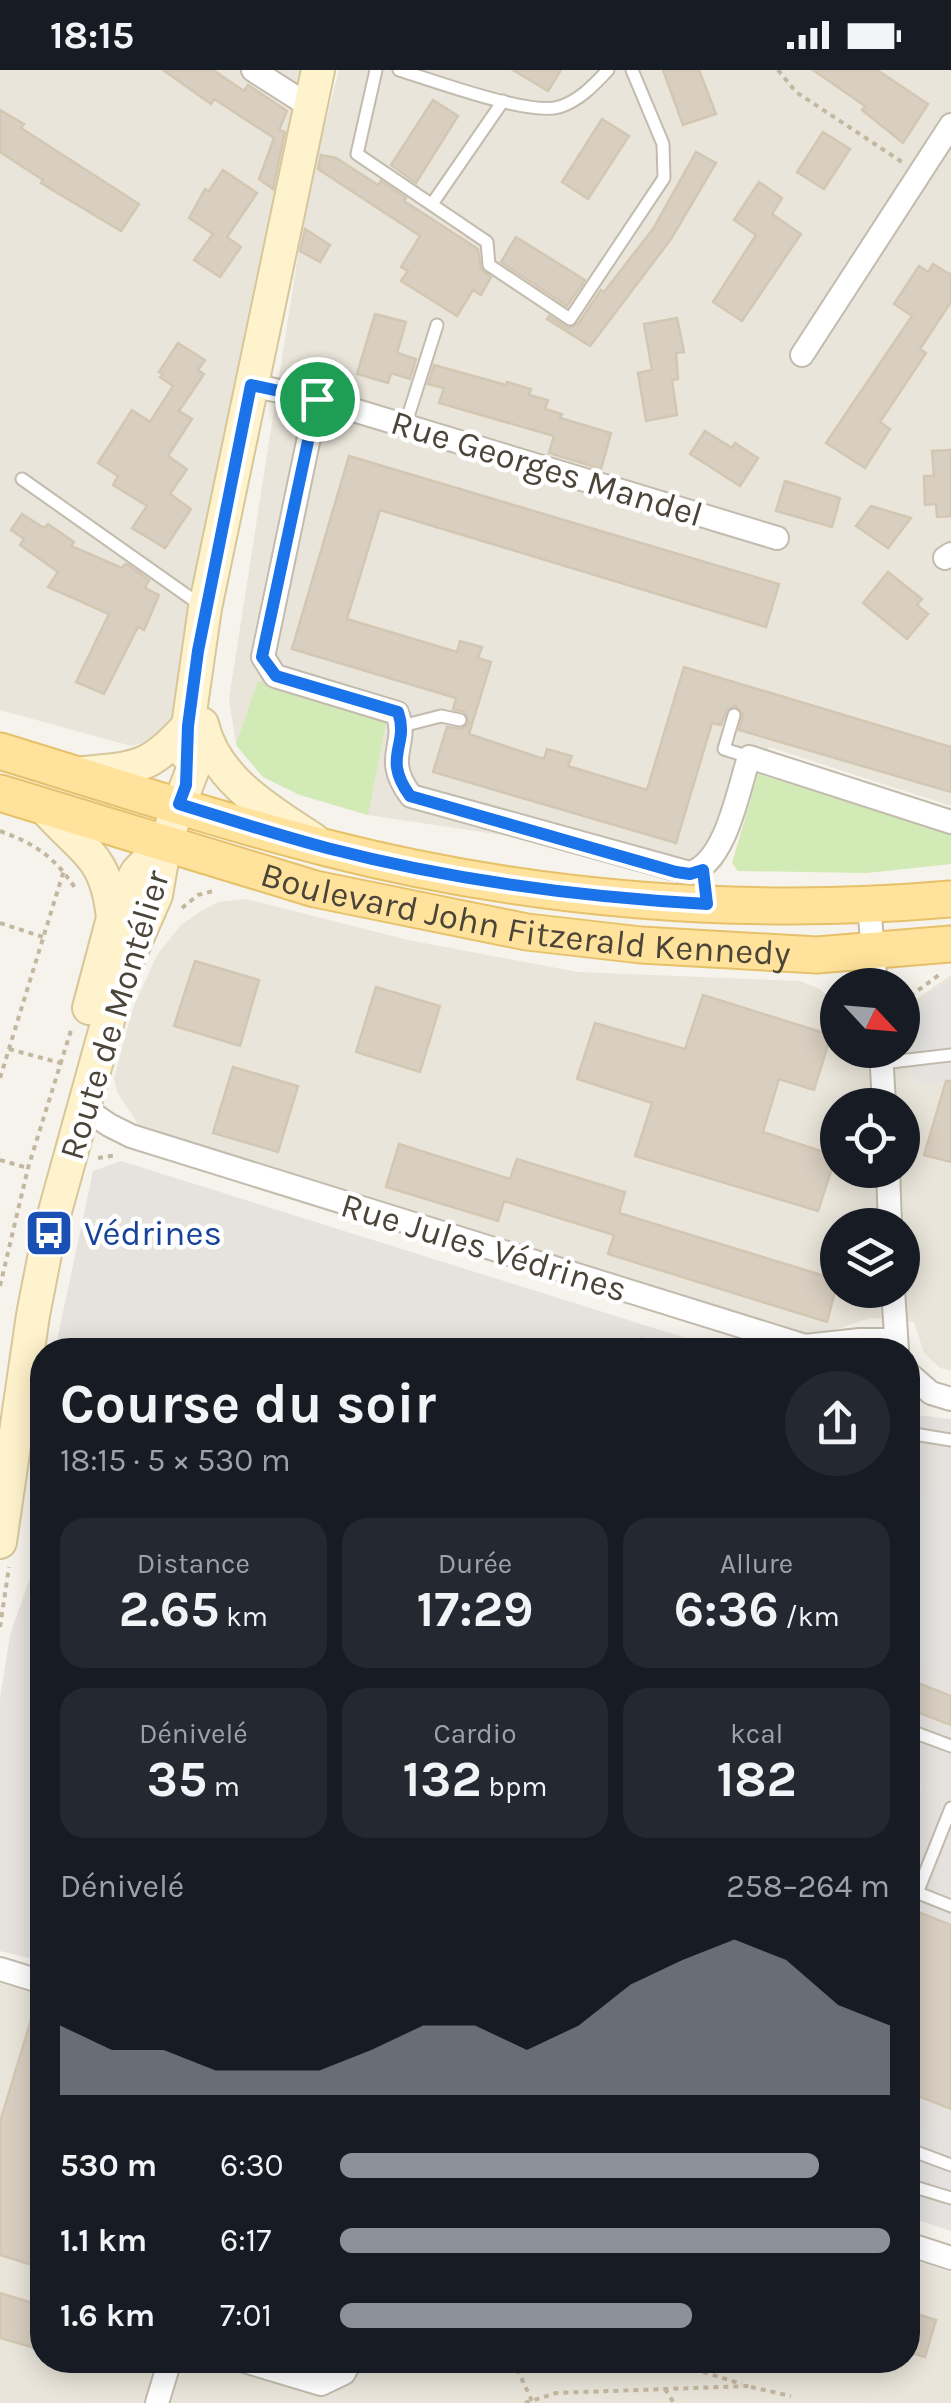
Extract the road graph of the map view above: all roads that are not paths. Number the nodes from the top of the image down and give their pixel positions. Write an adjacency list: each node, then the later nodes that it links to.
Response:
1 (253, 70): 8 (street)
2 (318, 70): 8 (main road, Route de Montélier)
3 (376, 70): 10 (lane)
4 (399, 70): 7 (lane)
5 (608, 70): 7 (lane)
6 (632, 70): 10 (lane)
7 (503, 101): 10 (lane)
8 (311, 106): 13 (main road, Route de Montélier)
9 (951, 125): 12 (street)
10 (432, 204)
11 (437, 326): 15 (lane)
12 (802, 355)
13 (251, 385): 14 (street, Rue Georges Mandel); 18 (main road, Route de Montélier)
14 (317, 399): 15 (street, Rue Georges Mandel); 21 (street)
15 (405, 426): 17 (street, Rue Georges Mandel)
16 (22, 479): 18 (lane)
17 (777, 538)
18 (205, 608): 22 (main road, Route de Montélier)
19 (734, 716): 24 (lane)
20 (460, 720): 21 (lane)
21 (402, 726): 32 (street)
22 (196, 728): 25 (main road); 27 (main road, Route de Montélier); 31 (main road)
23 (0, 751): 25 (main road, Boulevard John Fitzerald Kennedy)
24 (749, 757): 29 (street); 33 (street)
25 (76, 774): 27 (main road, Boulevard John Fitzerald Kennedy)
26 (0, 793): 28 (main road, Boulevard John Fitzerald Kennedy)
27 (182, 795): 30 (main road, Route de Montélier); 31 (main road, Boulevard John Fitzerald Kennedy)
28 (44, 807): 30 (main road, Boulevard John Fitzerald Kennedy); 37 (main road, Route de Montélier)
29 (951, 822)
30 (165, 843): 37 (main road, Route de Montélier); 39 (main road, Boulevard John Fitzerald Kennedy); 42 (main road, Route de Montélier)
31 (326, 848): 35 (main road, Boulevard John Fitzerald Kennedy)
32 (647, 864): 33 (street); 35 (street)
33 (705, 887): 35 (main road, Boulevard John Fitzerald Kennedy); 36 (main road, Boulevard John Fitzerald Kennedy)
34 (951, 899): 36 (main road, Boulevard John Fitzerald Kennedy)
35 (641, 901)
36 (870, 906): 39 (street)
37 (113, 918): 50 (main road, Route de Montélier)
38 (947, 958): 39 (main road, Boulevard John Fitzerald Kennedy)
39 (874, 968)
40 (920, 1056): 41 (lane)
41 (951, 1056)
42 (83, 1106): 44 (main road, Route de Montélier); 45 (street, Rue Jules Védrines)
43 (894, 1308): 46 (street)
44 (30, 1338)
45 (779, 1338)
46 (896, 1338)
47 (30, 1340): 53 (main road, Route de Montélier)
48 (920, 1383): 49 (street)
49 (951, 1399)
50 (0, 1423)
51 (920, 1436): 52 (lane)
52 (951, 1440)
53 (0, 1542)
54 (920, 1734): 55 (lane)
55 (951, 1746)
56 (951, 1808): 57 (lane)
57 (920, 1874)
58 (920, 1894): 59 (lane)
59 (951, 1906)
60 (0, 1968): 61 (street)
61 (30, 1978)
62 (920, 2153): 63 (lane)
63 (951, 2165)
64 (920, 2189): 65 (lane)
65 (951, 2198)
66 (920, 2248): 67 (street)
67 (951, 2258)
68 (166, 2373): 71 (street)
69 (284, 2373): 70 (street)
70 (344, 2373)
71 (158, 2403)

